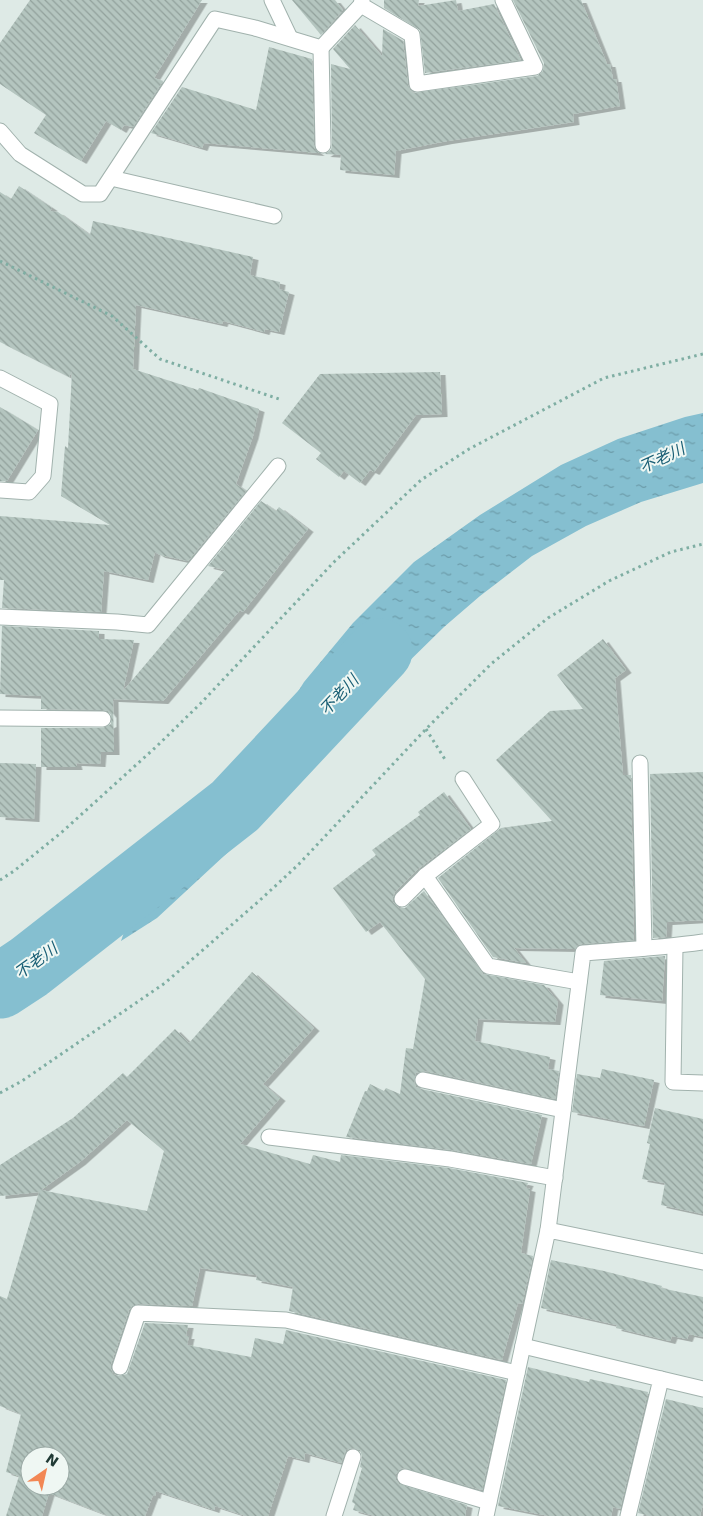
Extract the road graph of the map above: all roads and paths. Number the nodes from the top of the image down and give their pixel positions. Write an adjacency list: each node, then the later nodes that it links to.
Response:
1 (272, 0): 4 (street)
2 (503, 0): 3 (street)
3 (362, 2): 5 (street)
4 (290, 38): 5 (street); 8 (street)
5 (321, 48): 7 (street)
6 (0, 131): 8 (street)
7 (323, 145)
8 (111, 178): 9 (street)
9 (274, 216)
10 (0, 261): 13 (path)
11 (703, 354): 24 (path)
12 (0, 378): 15 (street)
13 (282, 400)
14 (278, 466): 17 (street)
15 (0, 490)
16 (703, 544): 20 (path)
17 (0, 618)
18 (0, 718): 19 (street)
19 (103, 719)
20 (426, 729): 22 (path); 32 (path)
21 (640, 763): 28 (street)
22 (463, 779): 23 (street)
23 (425, 876): 25 (street); 29 (street)
24 (0, 880)
25 (402, 899)
26 (703, 942): 27 (street)
27 (675, 946): 28 (street); 31 (street)
28 (644, 948): 29 (street)
29 (579, 982): 33 (street)
30 (423, 1080): 33 (street)
31 (703, 1083)
32 (0, 1093)
33 (563, 1110): 35 (street)
34 (269, 1137): 35 (street)
35 (555, 1178): 36 (street)
36 (548, 1230): 37 (street); 38 (street)
37 (703, 1262)
38 (523, 1346): 40 (street); 41 (street)
39 (120, 1368): 40 (street)
40 (517, 1373): 45 (street)
41 (660, 1379): 42 (street); 47 (street)
42 (703, 1389)
43 (352, 1457): 46 (street)
44 (405, 1478): 45 (street)
45 (488, 1509)
46 (334, 1516)
47 (628, 1516)

